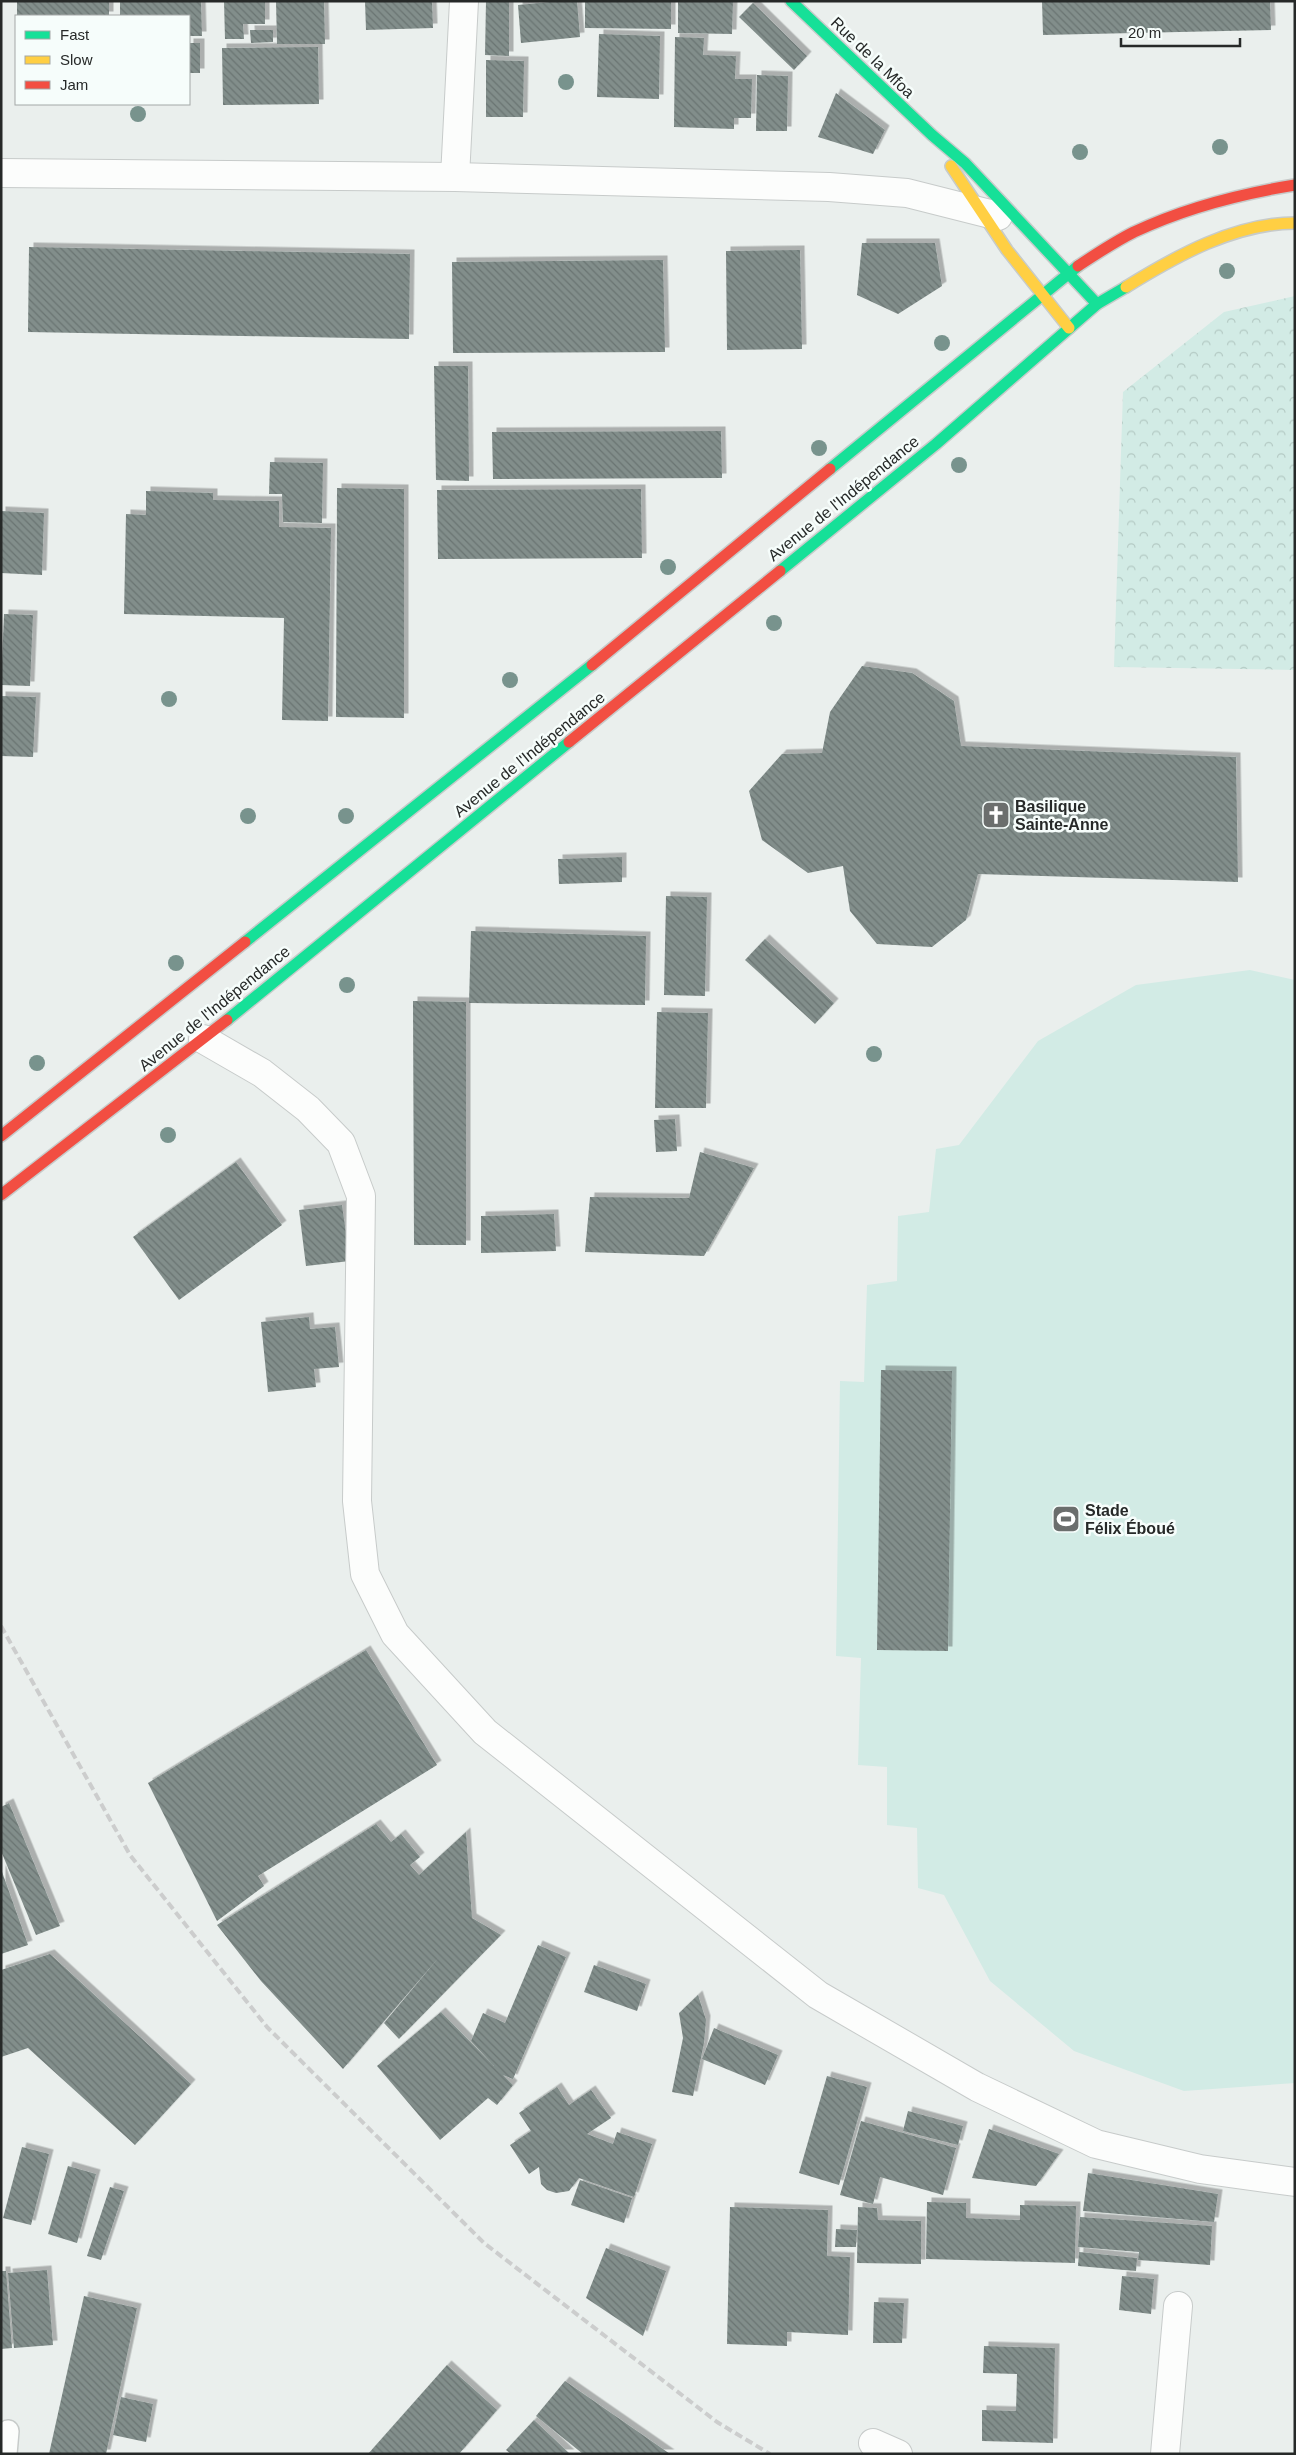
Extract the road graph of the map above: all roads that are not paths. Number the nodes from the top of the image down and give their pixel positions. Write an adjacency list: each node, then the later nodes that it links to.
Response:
1 (464, 1): 5 (street)
2 (791, 1): 3 (main road, Rue de la Mfoa)
3 (932, 135): 7 (main road, Rue de la Mfoa); 8 (main road, Rue de la Mfoa)
4 (1, 173): 5 (street)
5 (455, 177): 7 (street)
6 (1295, 185): 10 (main road)
7 (980, 212): 8 (street); 11 (main road, Rue de la Mfoa)
8 (1017, 220): 10 (main road, Rue de la Mfoa)
9 (1295, 223): 12 (main road)
10 (1068, 272): 11 (main road); 12 (main road, Rue de la Mfoa)
11 (1040, 295): 13 (main road, Rue de la Mfoa); 15 (main road, Avenue de l'Indépendance)
12 (1097, 304): 13 (main road)
13 (1069, 328): 14 (main road, Avenue de l'Indépendance)
14 (204, 1039): 16 (main road, Avenue de l'Indépendance); 17 (street)
15 (1, 1136)
16 (1, 1195)
17 (1295, 2182)
18 (1178, 2306): 23 (street)
19 (8, 2431): 21 (lane)
20 (873, 2443): 22 (street)
21 (6, 2454)
22 (898, 2454)
23 (1164, 2454)

